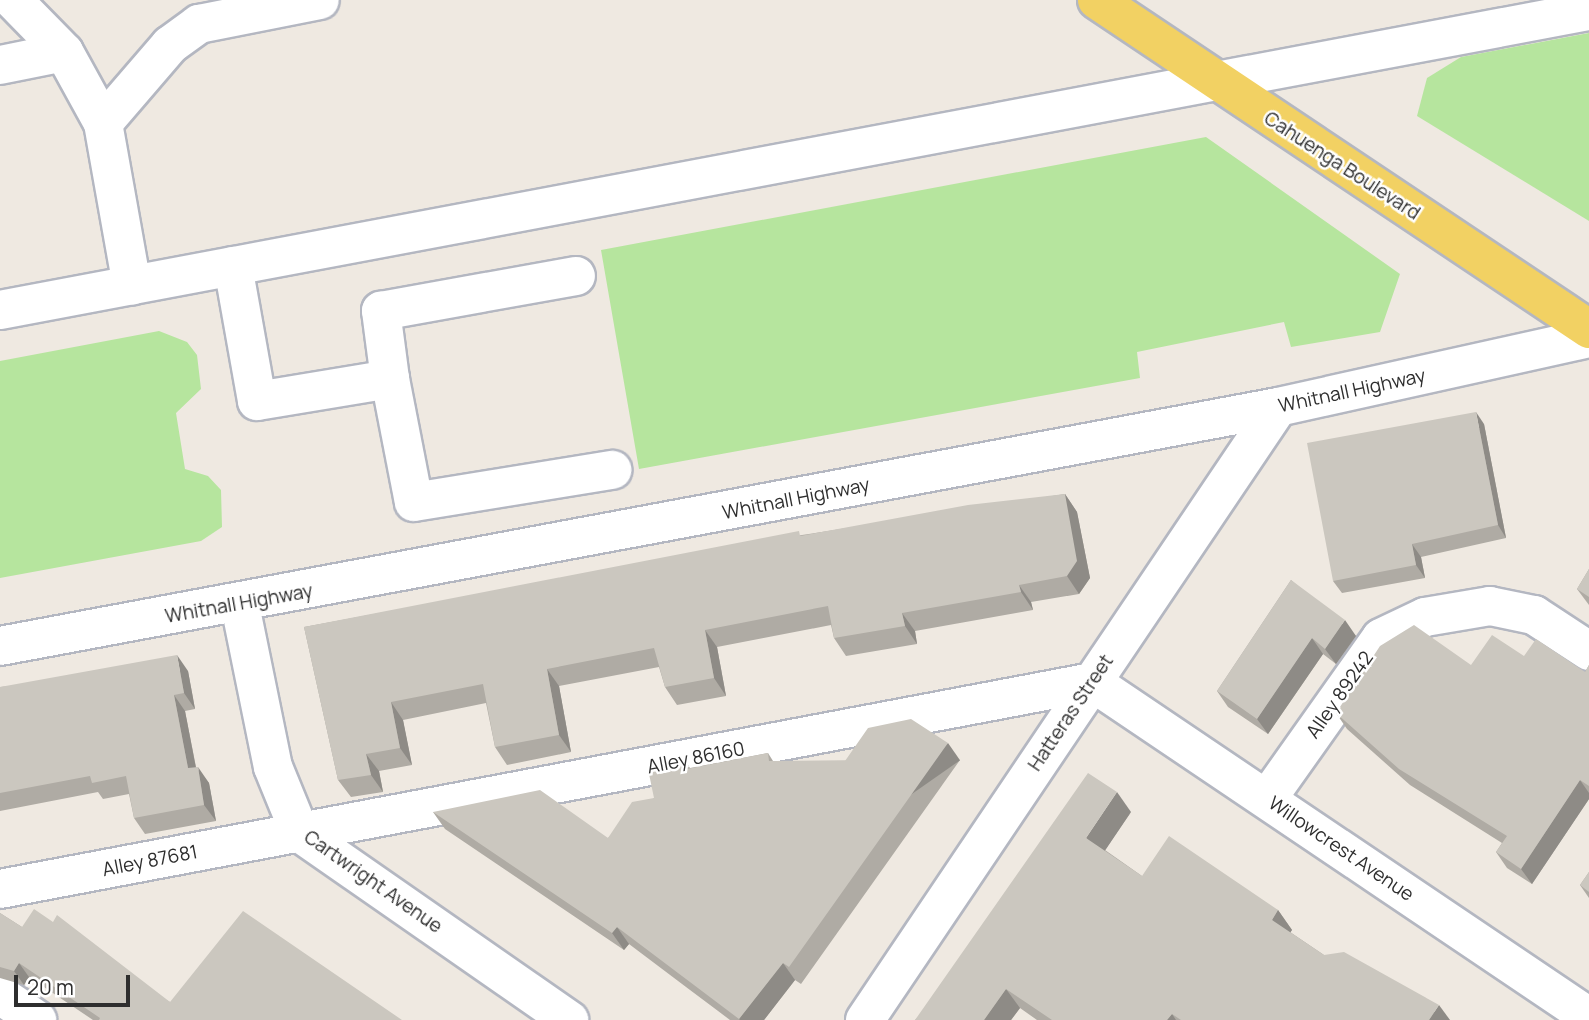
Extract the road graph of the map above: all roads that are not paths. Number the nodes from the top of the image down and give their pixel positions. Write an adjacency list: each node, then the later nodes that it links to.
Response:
1 (13, 0): 5 (street)
2 (320, 0): 8 (street)
3 (1097, 0): 7 (main road, Cahuenga Boulevard)
4 (1589, 11): 7 (street)
5 (64, 52): 6 (street); 8 (street)
6 (0, 65)
7 (1217, 83): 9 (street); 13 (main road, Cahuenga Boulevard)
8 (103, 123): 11 (street)
9 (233, 266): 11 (street); 15 (street)
10 (576, 276): 15 (street)
11 (132, 285): 12 (street)
12 (0, 310)
13 (1589, 329)
14 (1589, 338): 16 (street, Whitnall Highway)
15 (390, 380): 17 (street)
16 (1278, 407): 18 (street, Whitnall Highway); 21 (street, Hatteras Street)
17 (612, 470)
18 (240, 605): 19 (street, Whitnall Highway); 23 (street, Cartwright Avenue)
19 (0, 646)
20 (1589, 651): 22 (street, Alley 89242)
21 (1092, 682): 22 (street, Willowcrest Avenue); 23 (street, Alley 86160); 29 (street, Hatteras Street)
22 (1267, 799): 26 (street, Willowcrest Avenue)
23 (300, 833): 24 (street, Alley 87681); 28 (street, Cartwright Avenue)
24 (0, 889)
25 (0, 995): 27 (street)
26 (1589, 1017)
27 (37, 1020)
28 (569, 1020)
29 (864, 1020)

